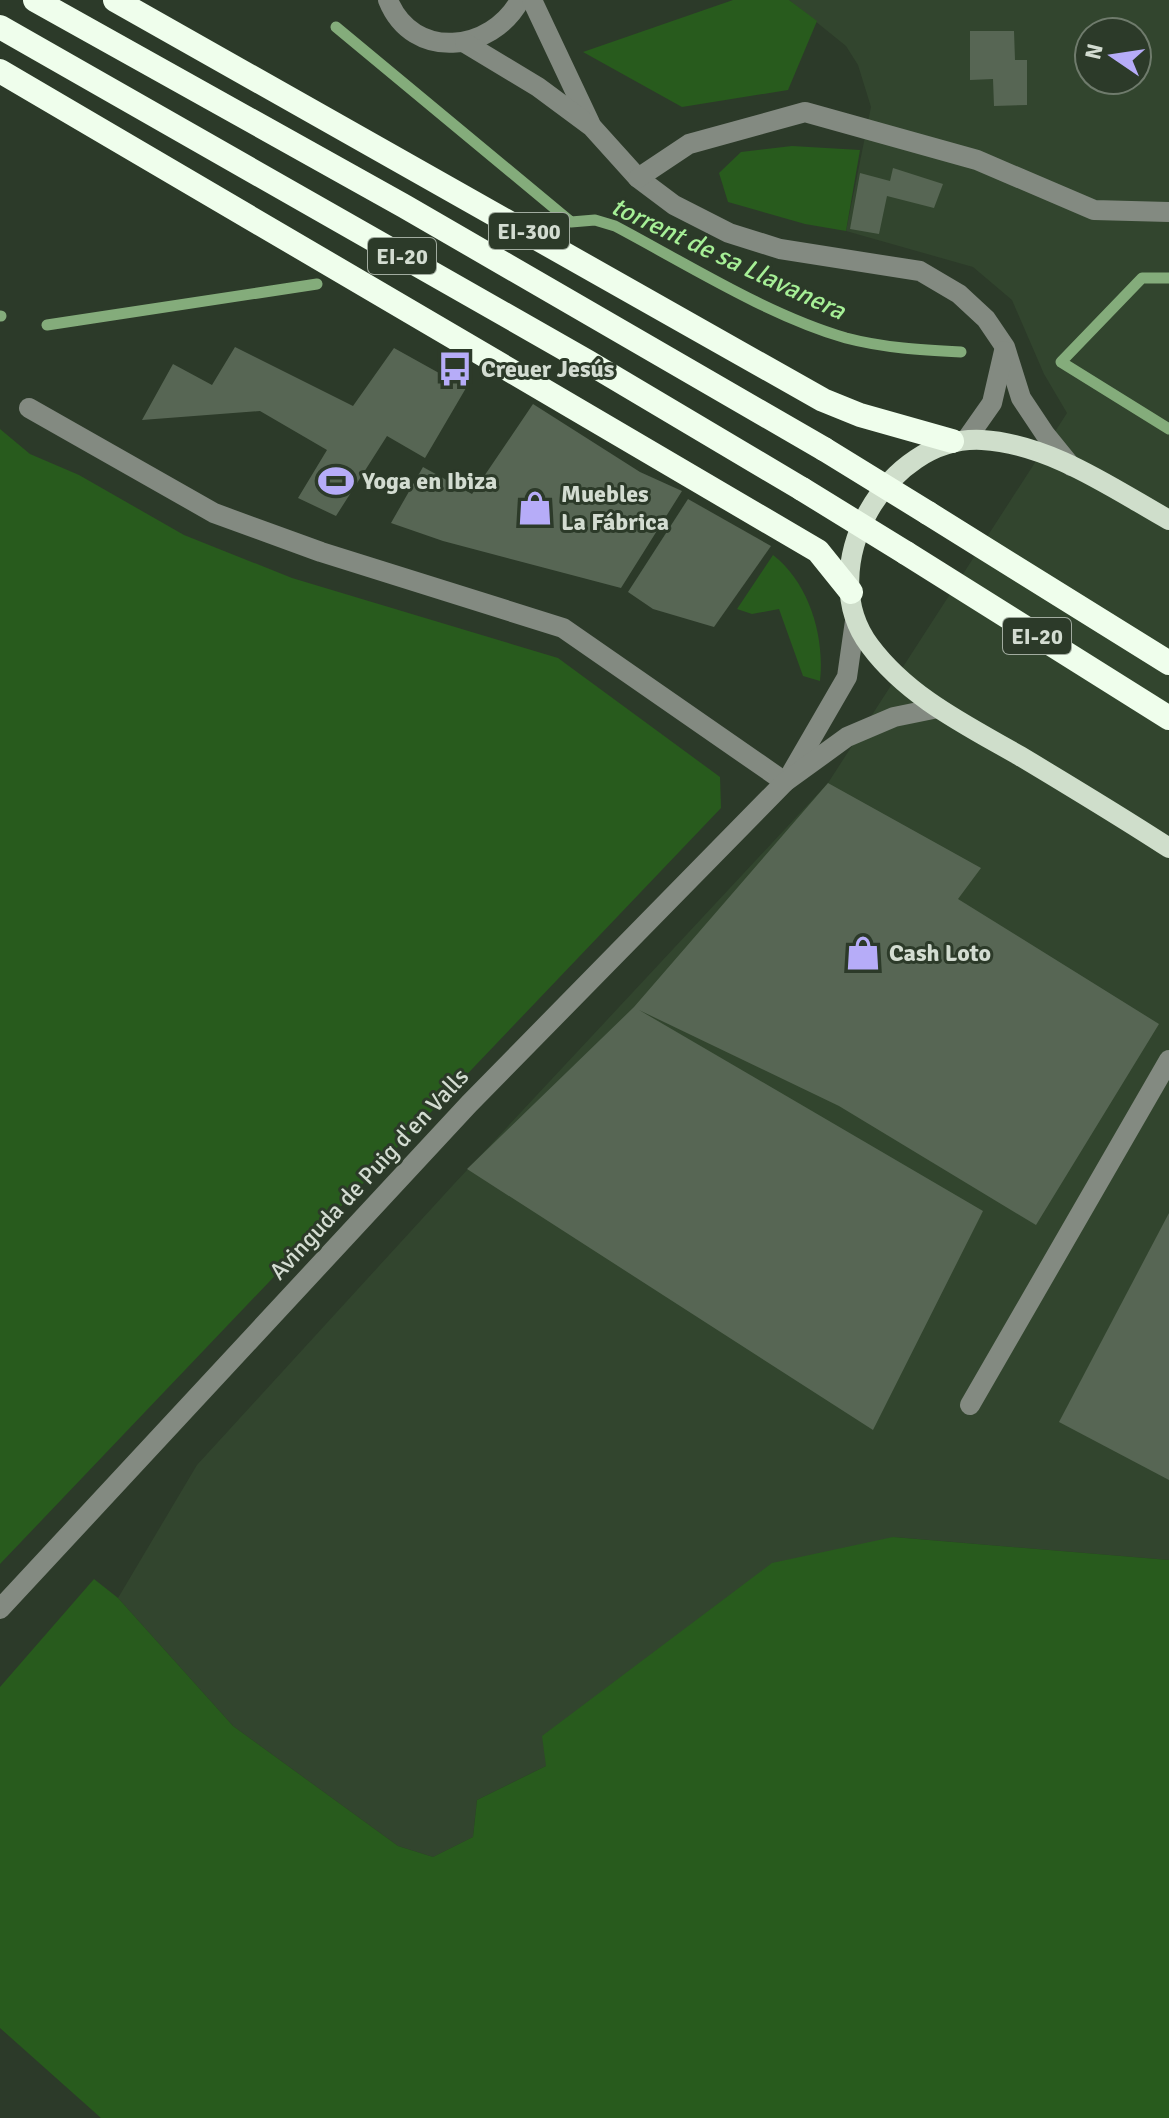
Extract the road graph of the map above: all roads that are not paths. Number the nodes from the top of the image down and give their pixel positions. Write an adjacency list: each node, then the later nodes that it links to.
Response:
1 (35, 0): 19 (highway, EI-20, bridge)
2 (115, 0): 14 (highway, EI-300)
3 (388, 0): 7 (street)
4 (520, 0): 7 (street)
5 (532, 0): 9 (street)
6 (0, 27): 21 (highway, EI-20, bridge)
7 (465, 43): 9 (street)
8 (0, 71): 17 (highway)
9 (592, 127): 10 (street)
10 (638, 178): 11 (street); 12 (street)
11 (1169, 212)
12 (1005, 347): 14 (street); 15 (street)
13 (29, 408): 22 (street)
14 (959, 440): 15 (main road, EI-300); 17 (main road)
15 (1071, 466): 16 (main road, EI-300)
16 (1169, 520)
17 (851, 592): 18 (main road)
18 (855, 621): 20 (main road); 22 (street, Avinguda de Puig d'en Valls)
19 (1169, 663)
20 (938, 708): 22 (street, Avinguda de Puig d'en Valls); 23 (main road)
21 (1169, 718)
22 (785, 782): 26 (street, Avinguda de Puig d'en Valls)
23 (1169, 848)
24 (1169, 1060): 25 (street)
25 (970, 1405)
26 (0, 1609)

